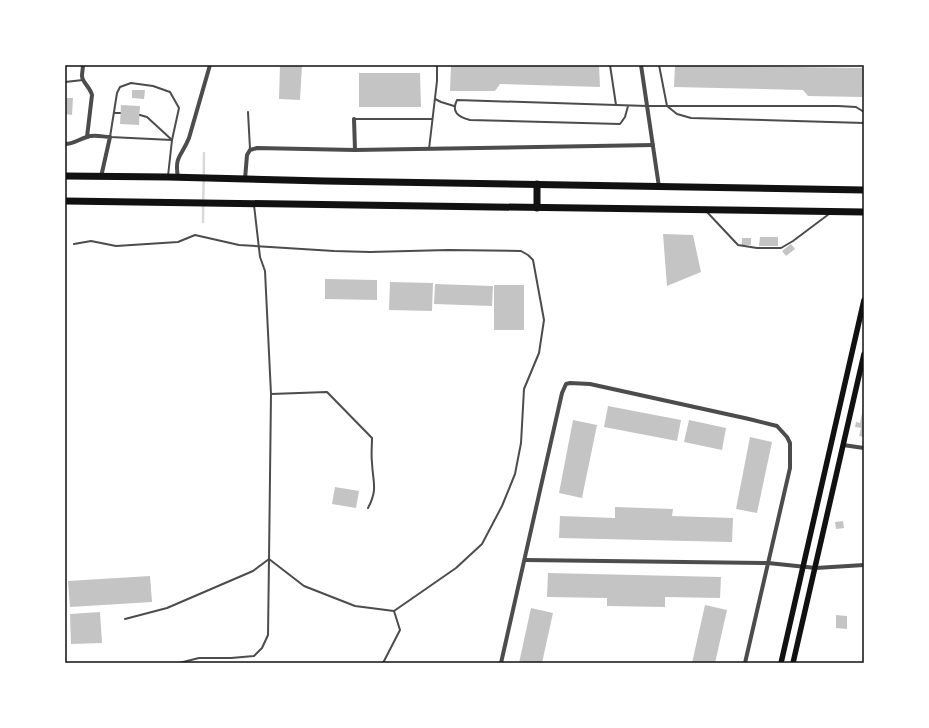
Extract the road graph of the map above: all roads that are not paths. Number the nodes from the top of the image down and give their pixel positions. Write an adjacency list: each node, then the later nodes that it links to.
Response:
1 (83, 65): 7 (street)
2 (210, 65): 34 (street)
3 (437, 65): 9 (lane)
4 (610, 65): 10 (lane)
5 (641, 65): 13 (street)
6 (659, 65): 14 (lane)
7 (83, 80): 8 (lane); 23 (street)
8 (65, 82)
9 (435, 99): 11 (lane); 21 (lane)
10 (616, 105): 11 (lane); 12 (lane)
11 (454, 106): 12 (lane)
12 (628, 106): 13 (lane)
13 (647, 106): 14 (lane); 27 (street)
14 (667, 106): 16 (lane); 22 (lane)
15 (248, 112): 29 (lane)
16 (864, 112)
17 (114, 113): 18 (lane); 24 (lane); 25 (lane)
18 (120, 113)
19 (140, 114): 25 (lane)
20 (354, 119): 21 (lane); 30 (street)
21 (432, 119): 28 (lane)
22 (864, 124)
23 (87, 136): 24 (street); 26 (street)
24 (110, 138): 25 (lane); 32 (street)
25 (172, 140): 33 (lane)
26 (65, 144)
27 (653, 145): 28 (street); 37 (street)
28 (429, 149): 30 (street)
29 (250, 150): 30 (street); 35 (street)
30 (355, 150)
31 (65, 176): 32 (highway)
32 (101, 177): 33 (highway)
33 (168, 177): 34 (highway)
34 (178, 177): 35 (highway)
35 (245, 179): 36 (highway)
36 (537, 184): 37 (highway); 41 (highway)
37 (659, 187): 38 (highway)
38 (864, 190)
39 (65, 201): 40 (highway)
40 (254, 204): 41 (highway); 46 (lane)
41 (537, 208): 42 (highway)
42 (705, 210): 43 (highway); 43 (lane)
43 (832, 212): 44 (highway)
44 (864, 212)
45 (74, 244): 46 (lane)
46 (260, 246): 49 (lane); 59 (lane)
47 (864, 300): 57 (main road)
48 (864, 354): 50 (main road)
49 (271, 394): 52 (lane); 53 (lane)
50 (843, 445): 51 (street); 58 (main road)
51 (864, 448)
52 (368, 508)
53 (270, 559): 59 (lane); 60 (lane); 61 (lane)
54 (525, 560): 55 (street); 55 (street); 63 (street)
55 (768, 563): 57 (street); 64 (street)
56 (864, 565): 58 (street)
57 (804, 566): 58 (street); 65 (main road)
58 (816, 568): 66 (main road)
59 (394, 612): 62 (lane)
60 (125, 619)
61 (179, 663)
62 (383, 663)
63 (502, 663)
64 (745, 663)
65 (781, 663)
66 (793, 663)

